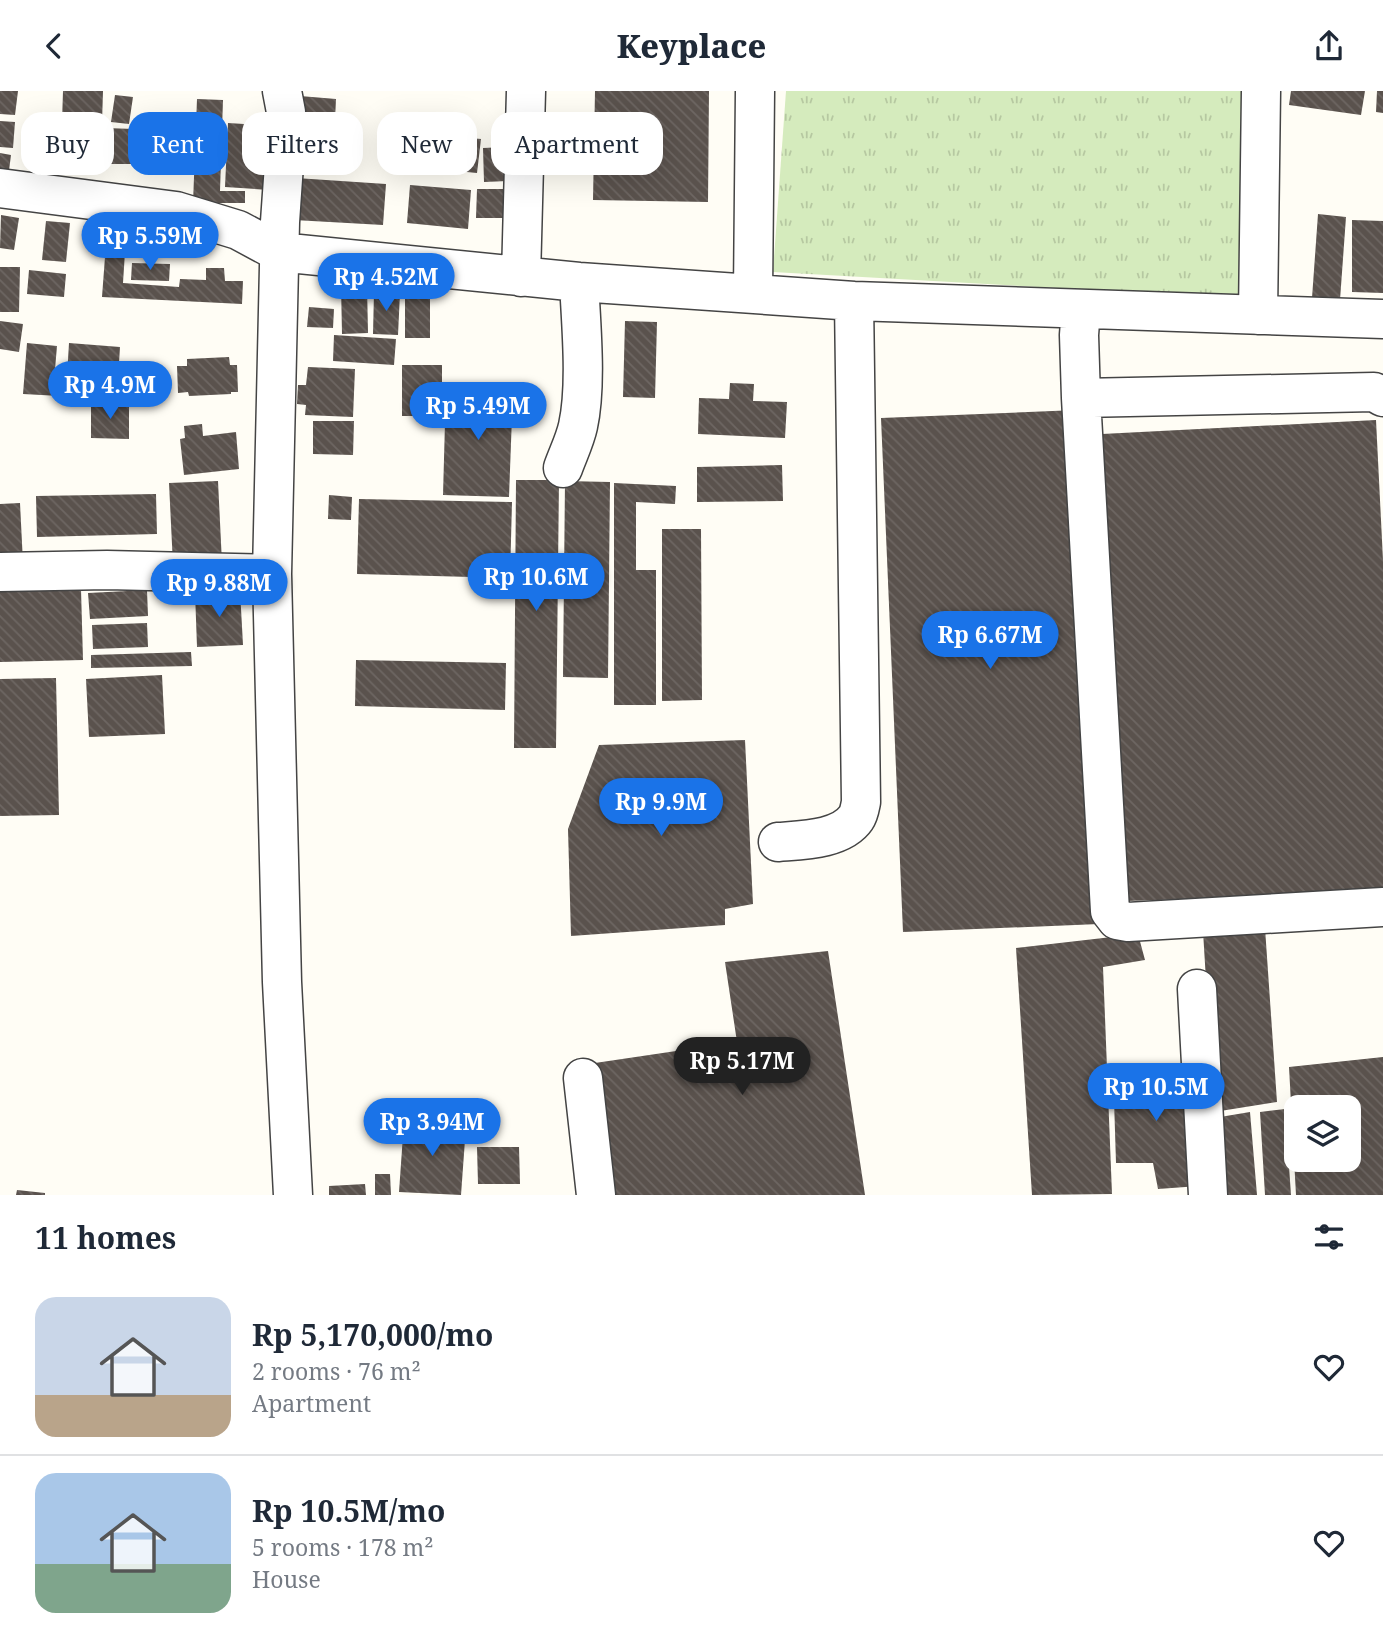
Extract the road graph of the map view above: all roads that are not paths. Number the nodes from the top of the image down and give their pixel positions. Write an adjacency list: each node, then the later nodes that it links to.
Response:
1 (282, 91): 6 (street)
2 (526, 91): 7 (street)
3 (755, 91): 9 (street)
4 (1261, 91): 12 (street)
5 (0, 188): 6 (street)
6 (279, 252): 7 (street); 18 (street)
7 (522, 277): 8 (street)
8 (579, 282): 9 (street); 16 (street)
9 (753, 293): 10 (street)
10 (854, 301): 11 (street); 19 (street)
11 (1081, 310): 12 (street); 15 (street)
12 (1258, 315): 13 (street)
13 (1383, 319)
14 (1383, 397): 15 (street)
15 (1081, 398): 20 (street)
16 (563, 468)
17 (0, 572): 18 (street)
18 (272, 574): 23 (street)
19 (778, 842)
20 (1383, 907)
21 (1197, 989): 25 (street)
22 (583, 1078): 24 (street)
23 (293, 1195)
24 (596, 1195)
25 (1208, 1195)

